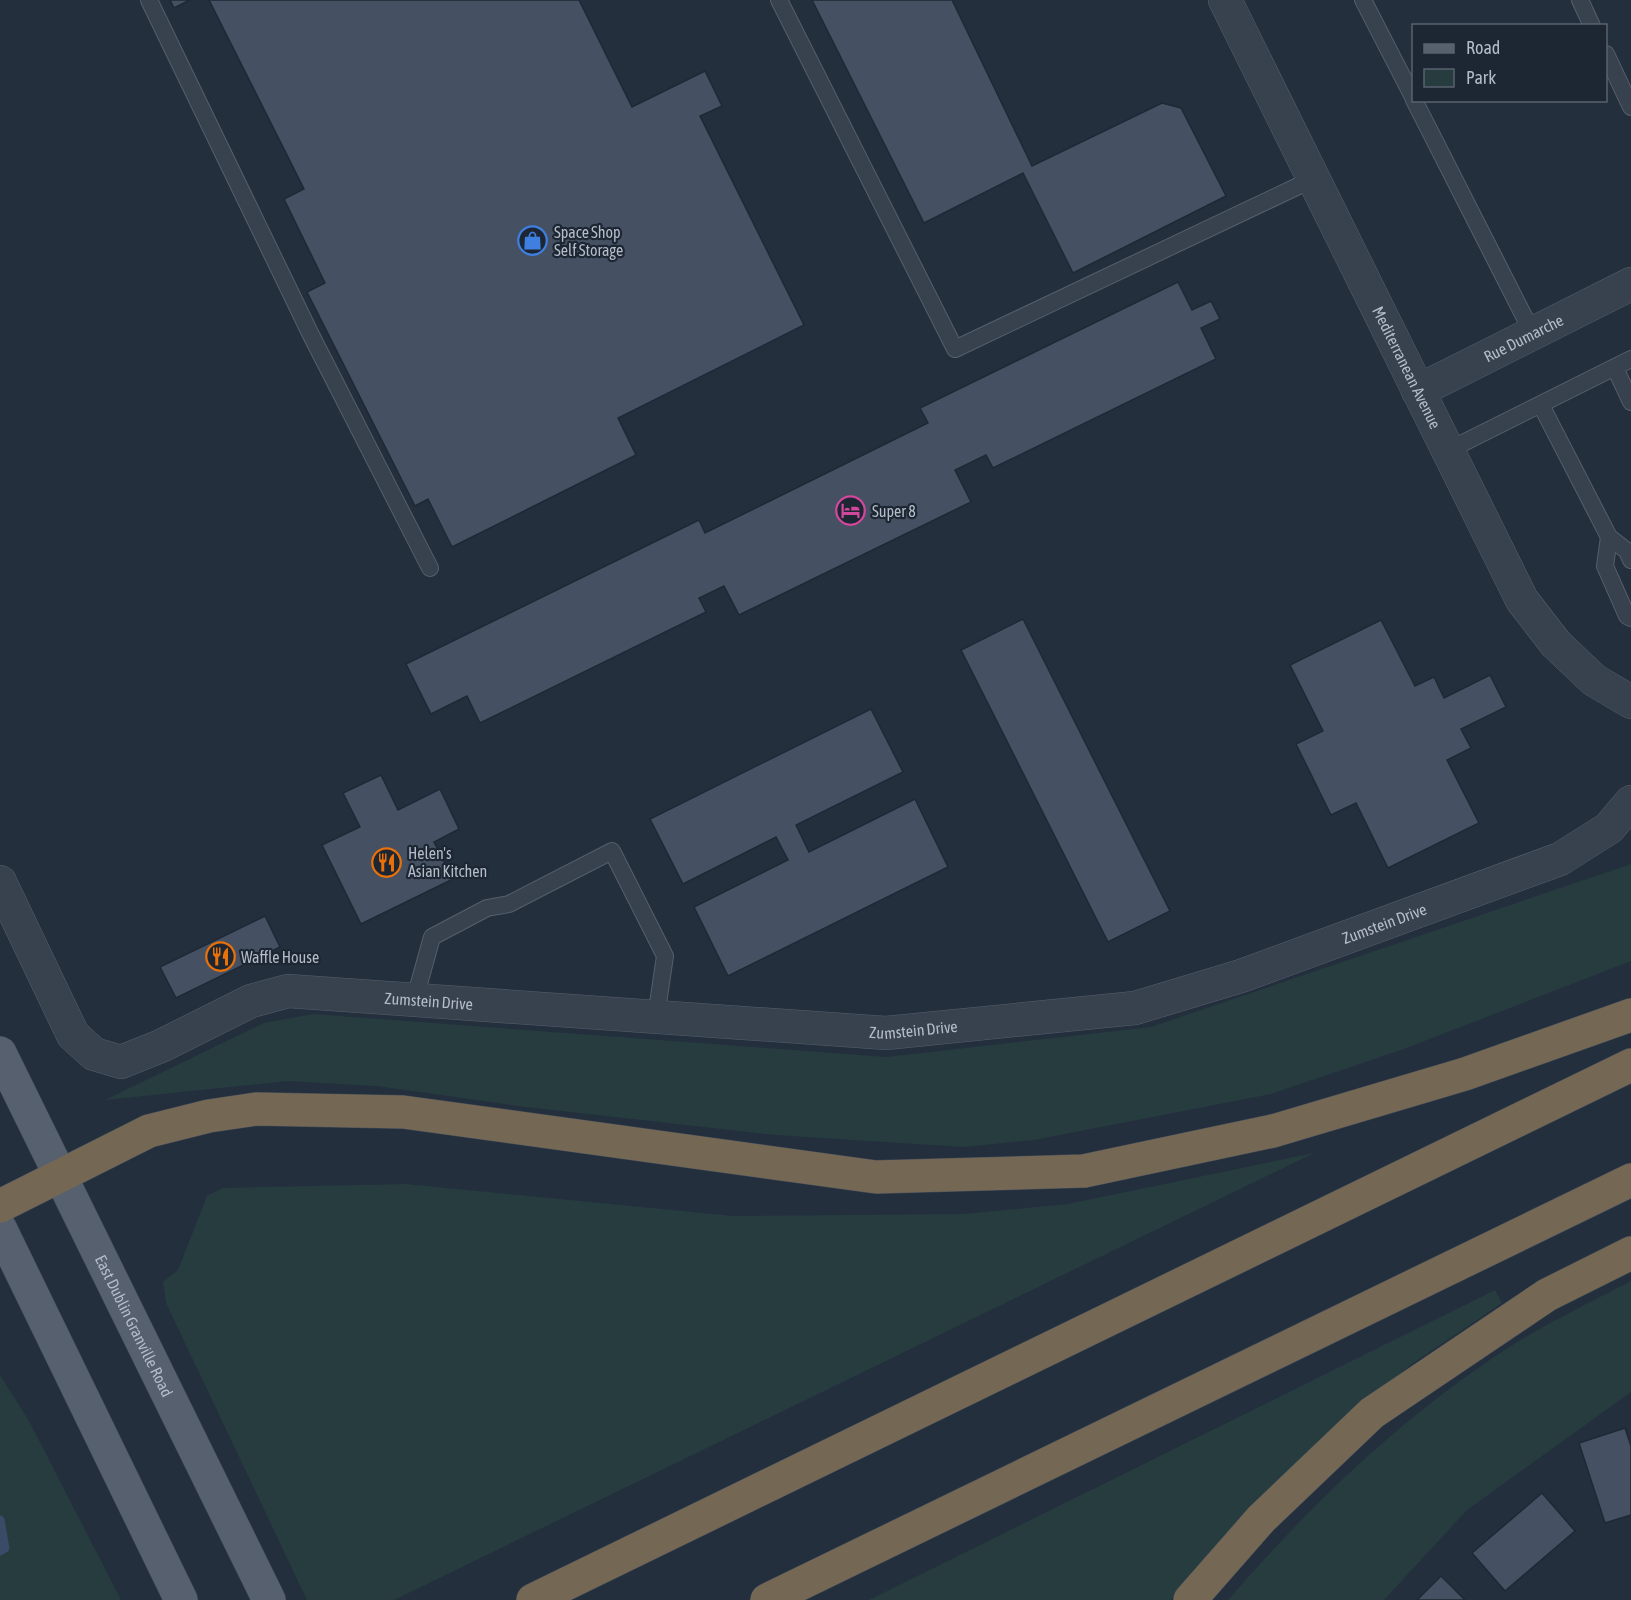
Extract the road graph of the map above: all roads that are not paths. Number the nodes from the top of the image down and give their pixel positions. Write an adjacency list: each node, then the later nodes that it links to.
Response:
1 (149, 0): 22 (lane)
2 (778, 0): 11 (lane)
3 (1225, 0): 11 (street, Mediterranean Avenue)
4 (1363, 0): 8 (lane)
5 (1580, 0): 6 (lane)
6 (1591, 24)
7 (1607, 58): 10 (lane)
8 (1412, 96)
9 (1415, 102): 13 (lane)
10 (1631, 107)
11 (1313, 179): 16 (street, Mediterranean Avenue)
12 (1631, 284): 13 (street, Rue Dumarche)
13 (1533, 334): 16 (street, Rue Dumarche)
14 (1631, 359): 15 (lane)
15 (1615, 368): 17 (lane); 18 (lane)
16 (1418, 391): 19 (street, Mediterranean Avenue)
17 (1631, 402)
18 (1540, 405): 19 (lane); 20 (lane)
19 (1447, 451): 24 (street, Mediterranean Avenue)
20 (1609, 537): 21 (lane); 23 (lane)
21 (1631, 560)
22 (430, 568)
23 (1631, 618)
24 (1631, 702)
25 (1631, 802): 29 (street, Zumstein Drive)
26 (0, 882): 27 (street, Zumstein Drive)
27 (415, 998): 29 (street, Zumstein Drive); 29 (lane)
28 (1631, 1015): 32 (highway)
29 (656, 1017)
30 (0, 1053): 32 (main road, East Dublin Granville Road)
31 (1631, 1065): 39 (highway)
32 (60, 1174): 34 (highway); 38 (main road, East Dublin Granville Road)
33 (1631, 1180): 40 (highway)
34 (0, 1206)
35 (0, 1228): 37 (main road)
36 (1631, 1253): 41 (highway)
37 (181, 1600)
38 (269, 1600)
39 (533, 1600)
40 (767, 1600)
41 (1190, 1600)

